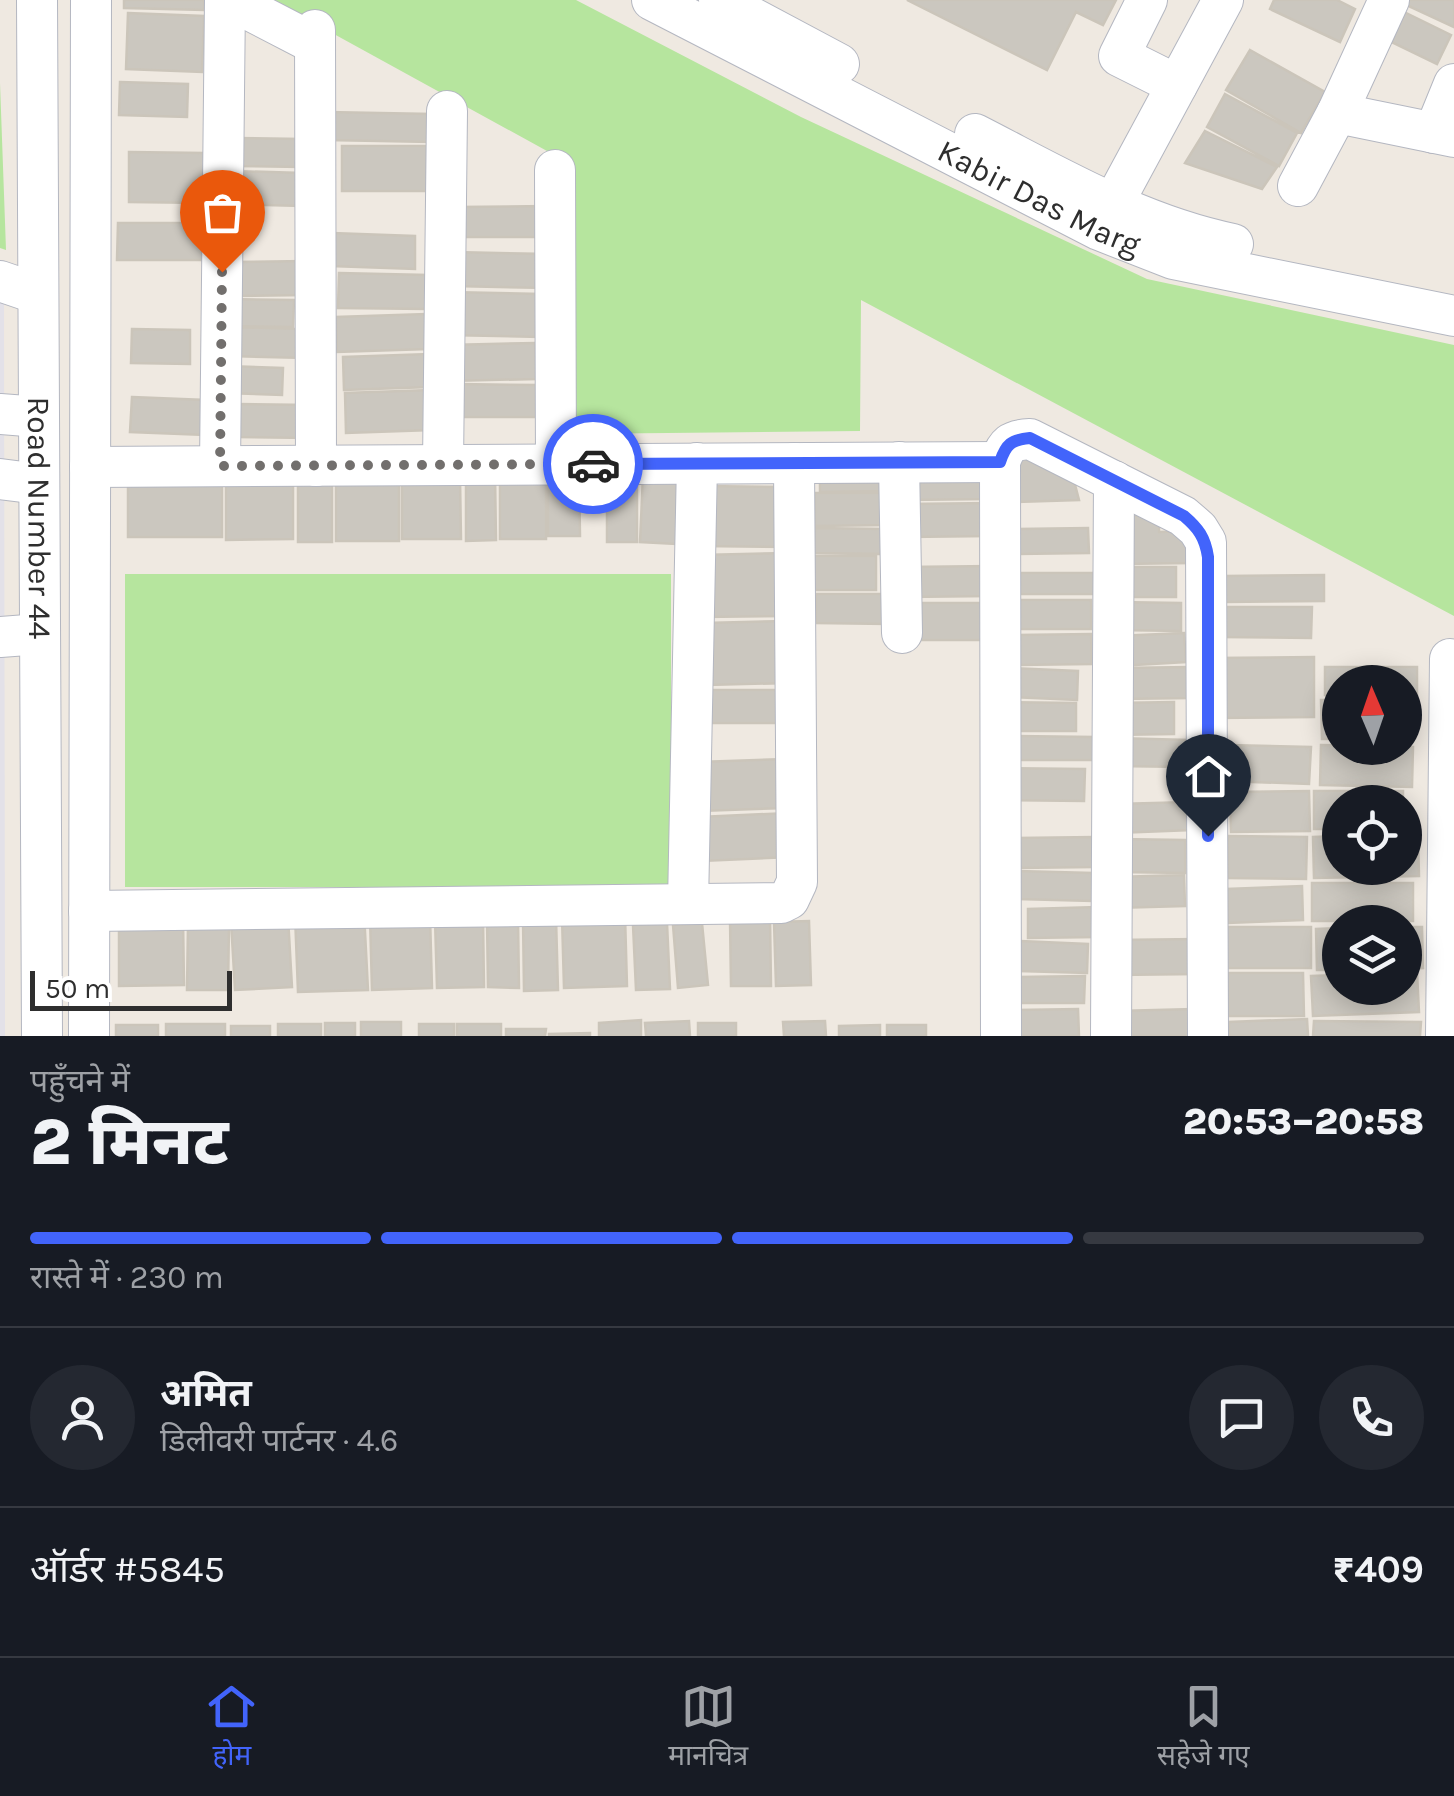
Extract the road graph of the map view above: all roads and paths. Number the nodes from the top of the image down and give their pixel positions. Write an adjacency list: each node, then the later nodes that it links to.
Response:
1 (37, 0): 19 (street, Road Number 44)
2 (91, 0): 30 (street, Road Number 44)
3 (228, 0): 28 (street); 29 (street)
4 (652, 0): 16 (street, Kabir Das Marg)
5 (1148, 0): 10 (street)
6 (1223, 0): 10 (street)
7 (1389, 0): 12 (street)
8 (740, 5): 16 (street, Kabir Das Marg)
9 (1454, 84): 13 (street)
10 (1177, 85): 16 (street)
11 (447, 111): 27 (street)
12 (1337, 113): 13 (street); 15 (street)
13 (1444, 135)
14 (555, 170): 26 (street)
15 (1298, 186)
16 (1105, 217): 18 (street, Kabir Das Marg); 20 (street, Kabir Das Marg)
17 (0, 281): 19 (street)
18 (1454, 288)
19 (38, 294): 21 (street, Road Number 44)
20 (1454, 316)
21 (19, 416): 32 (street, Road Number 44)
22 (794, 462): 23 (street); 25 (street); 37 (street)
23 (899, 462): 24 (street); 33 (street)
24 (1000, 462): 31 (street); 41 (street)
25 (697, 463): 26 (street); 37 (street)
26 (556, 464): 27 (street)
27 (443, 465): 29 (street)
28 (220, 466): 29 (street); 30 (street)
29 (316, 466)
30 (90, 467): 38 (street, Road Number 44)
31 (1114, 480): 42 (street); 43 (street)
32 (20, 481): 34 (street, Road Number 44)
33 (902, 632)
34 (40, 634): 35 (street); 39 (street, Road Number 44)
35 (0, 636)
36 (1450, 659): 44 (street)
37 (688, 904): 38 (street)
38 (89, 911): 40 (street, Road Number 44)
39 (42, 1036)
40 (89, 1036)
41 (1001, 1036)
42 (1111, 1036)
43 (1208, 1036)
44 (1446, 1036)

